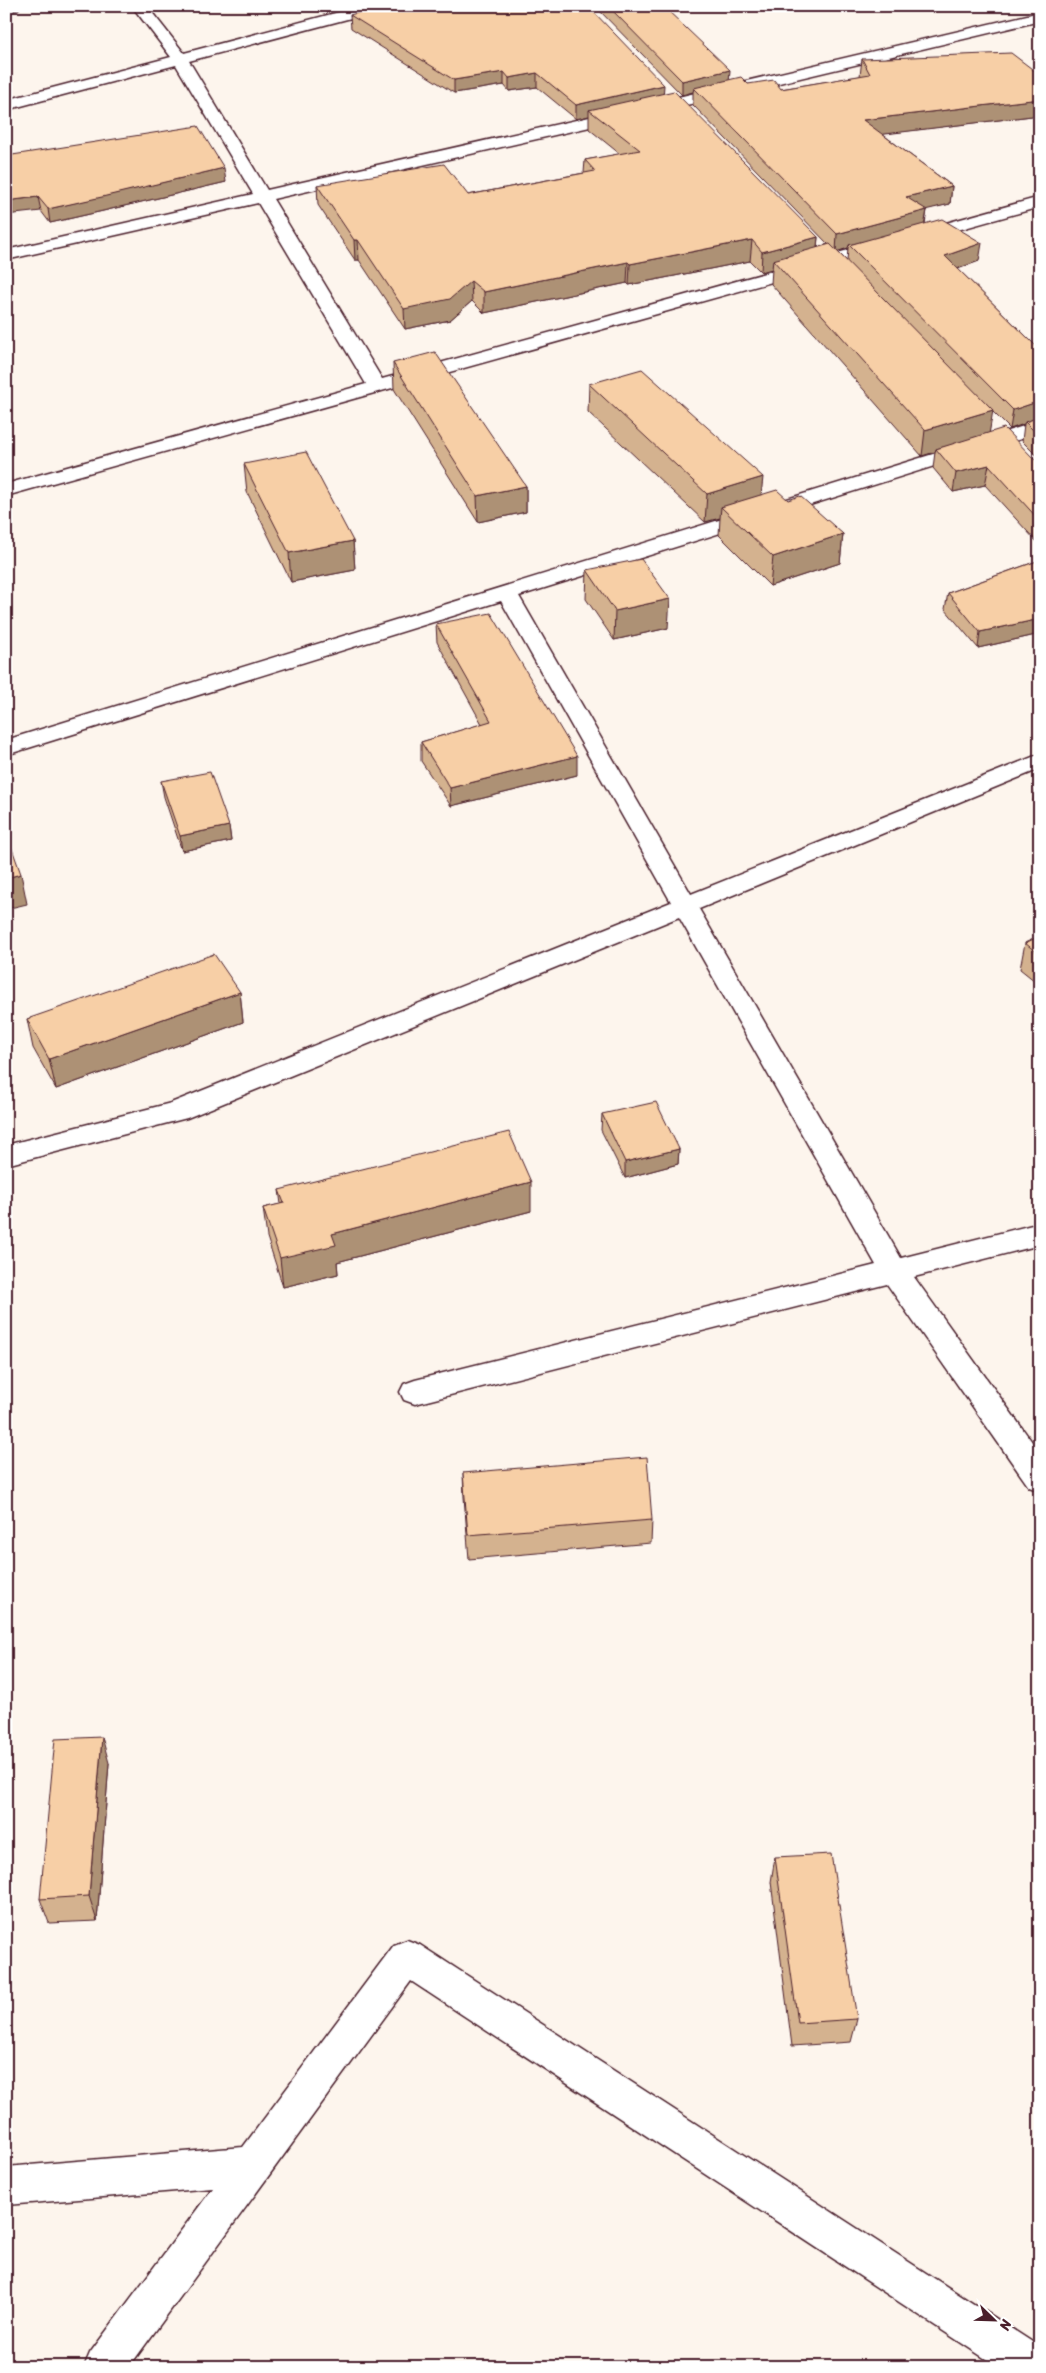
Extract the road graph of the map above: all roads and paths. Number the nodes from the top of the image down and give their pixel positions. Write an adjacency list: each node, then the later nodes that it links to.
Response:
1 (13, 6): 5 (street)
2 (139, 6): 8 (street)
3 (380, 6): 8 (street)
4 (1036, 6): 6 (street)
5 (6, 8)
6 (1040, 9)
7 (1040, 16): 10 (street)
8 (179, 58): 11 (street); 13 (street)
9 (664, 89): 10 (street)
10 (678, 102): 12 (street); 13 (street)
11 (6, 104)
12 (691, 117)
13 (263, 198): 16 (street); 19 (street)
14 (1040, 202): 17 (street)
15 (816, 246): 17 (street)
16 (6, 255)
17 (830, 260): 18 (street); 19 (street)
18 (844, 275)
19 (377, 387): 21 (street)
20 (1040, 427): 22 (street)
21 (6, 490)
22 (506, 592): 23 (street); 25 (street)
23 (6, 748)
24 (1040, 761): 25 (street)
25 (686, 904): 26 (street); 28 (street)
26 (6, 1155)
27 (1040, 1234): 28 (street)
28 (894, 1271): 29 (street); 30 (street)
29 (414, 1392)
30 (1040, 1478)
31 (254, 2165): 32 (street); 33 (street); 34 (street)
32 (6, 2186)
33 (104, 2367)
34 (1034, 2367)

